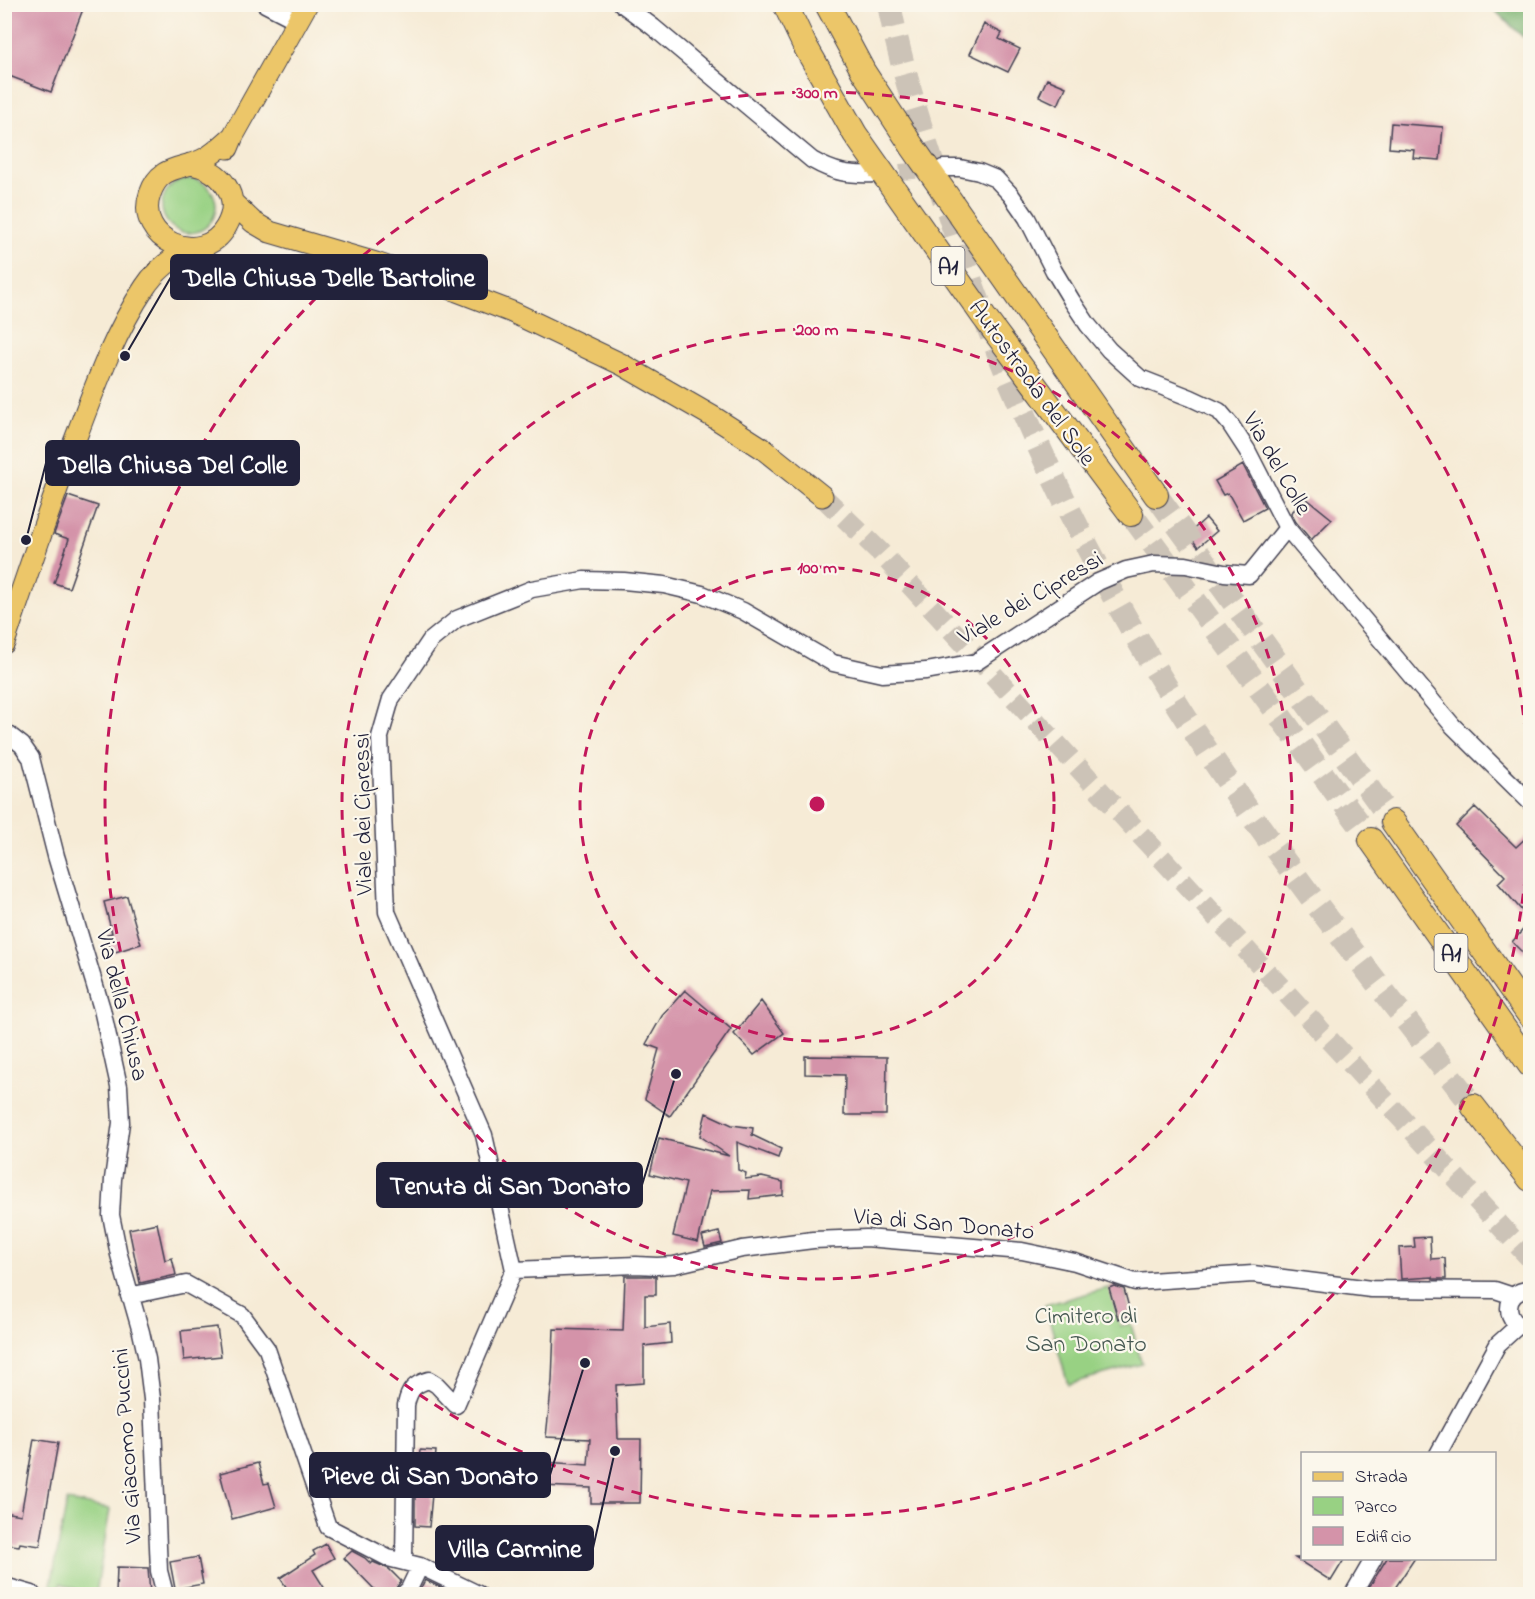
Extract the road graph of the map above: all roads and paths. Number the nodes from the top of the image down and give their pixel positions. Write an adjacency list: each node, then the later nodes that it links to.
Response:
1 (265, 4): 5 (street)
2 (622, 4): 9 (street)
3 (785, 4): 19 (highway, Autostrada del Sole / A1)
4 (827, 4): 17 (highway, Autostrada del Sole / A1)
5 (303, 13): 6 (main road)
6 (233, 136): 7 (main road); 10 (main road)
7 (190, 164): 10 (main road); 12 (main road)
8 (943, 168): 20 (street, Via del Colle)
9 (875, 174)
10 (222, 179): 11 (main road)
11 (231, 202): 13 (main road); 14 (main road)
12 (157, 232): 15 (main road); 16 (main road)
13 (270, 232): 14 (main road); 18 (main road)
14 (216, 239): 15 (main road)
15 (190, 248): 16 (main road)
16 (146, 286): 21 (main road)
17 (1156, 495)
18 (822, 496)
19 (1131, 514)
20 (1287, 528): 25 (street, Via del Colle); 32 (street, Viale dei Cipressi)
21 (4, 643)
22 (4, 731): 24 (street, Via della Chiusa)
23 (4, 744): 24 (street)
24 (33, 766): 34 (street, Via della Chiusa)
25 (1530, 801)
26 (1393, 822): 28 (highway, A1)
27 (1371, 840): 29 (highway, A1)
28 (1530, 1016)
29 (1530, 1065)
30 (1473, 1106): 31 (highway)
31 (1530, 1179)
32 (513, 1270): 35 (street, Via di San Donato); 39 (street)
33 (1530, 1290): 35 (street)
34 (129, 1296): 39 (street); 42 (street, Via Giacomo Puccini)
35 (1513, 1296): 36 (street)
36 (1525, 1326): 37 (street)
37 (1439, 1452)
38 (1373, 1560): 45 (street)
39 (412, 1564): 43 (street); 44 (street)
40 (4, 1586): 41 (street)
41 (32, 1594)
42 (165, 1594)
43 (404, 1594)
44 (478, 1594)
45 (1353, 1594)

